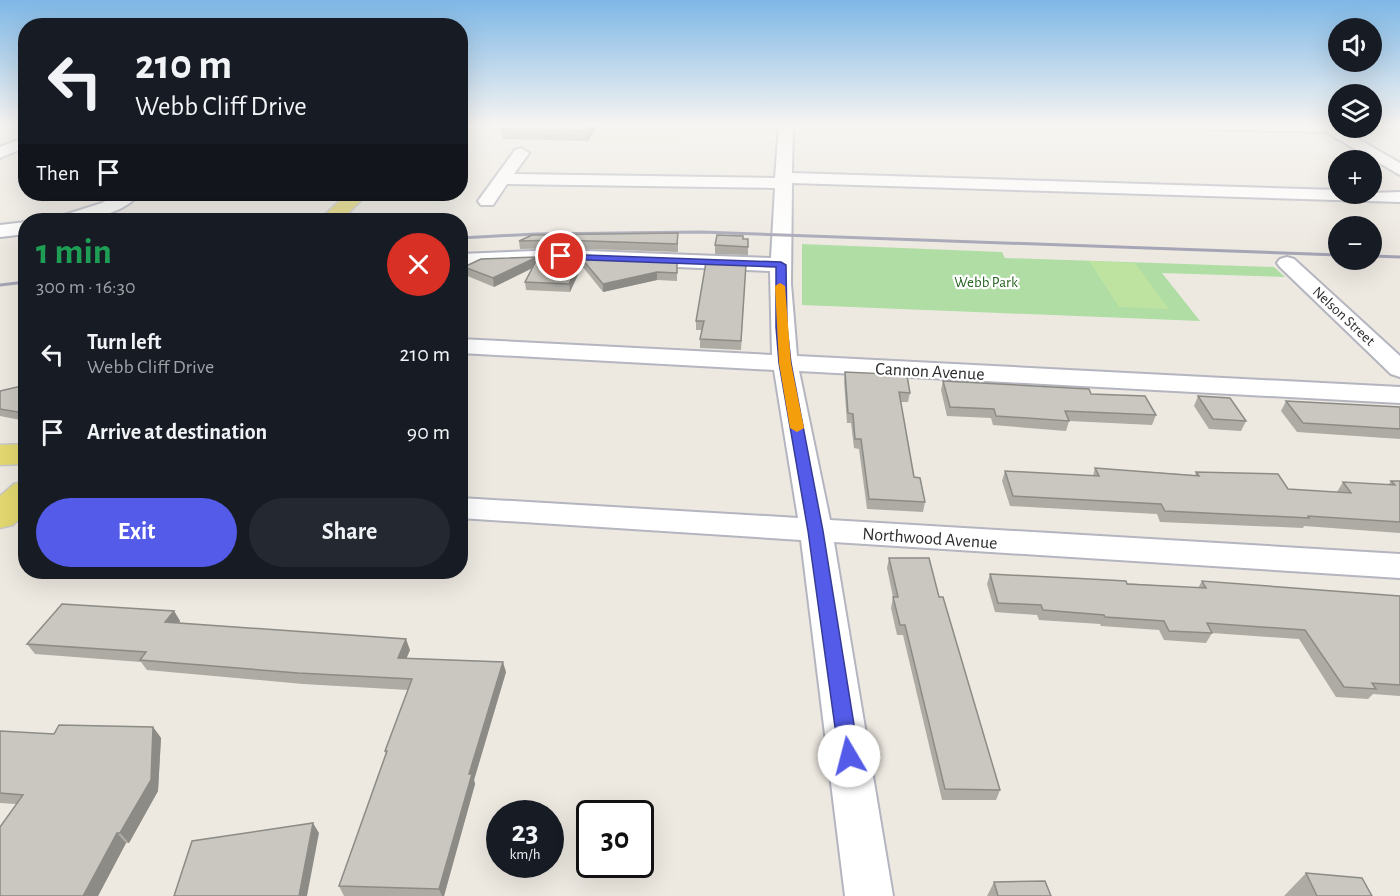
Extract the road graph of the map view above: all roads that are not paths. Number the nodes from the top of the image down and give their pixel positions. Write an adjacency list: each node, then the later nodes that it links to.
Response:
1 (511, 167): 3 (street)
2 (784, 167): 4 (street)
3 (502, 179): 4 (street); 8 (street)
4 (783, 181): 5 (street); 15 (street)
5 (1400, 197)
6 (118, 201): 9 (street)
7 (350, 201): 10 (main road)
8 (487, 201)
9 (90, 213)
10 (337, 213)
11 (18, 229): 12 (street)
12 (0, 231)
13 (468, 260): 15 (street)
14 (1287, 263): 18 (street, Nelson Street)
15 (781, 265): 17 (street)
16 (468, 346): 17 (street, Cannon Avenue)
17 (785, 363): 19 (street, Cannon Avenue); 25 (street)
18 (1400, 369)
19 (1400, 395)
20 (18, 454): 21 (main road)
21 (0, 455)
22 (18, 499): 24 (main road)
23 (468, 509): 25 (street, Northwood Avenue)
24 (0, 516)
25 (816, 531): 26 (street, Northwood Avenue); 27 (street)
26 (1400, 566)
27 (869, 896)

